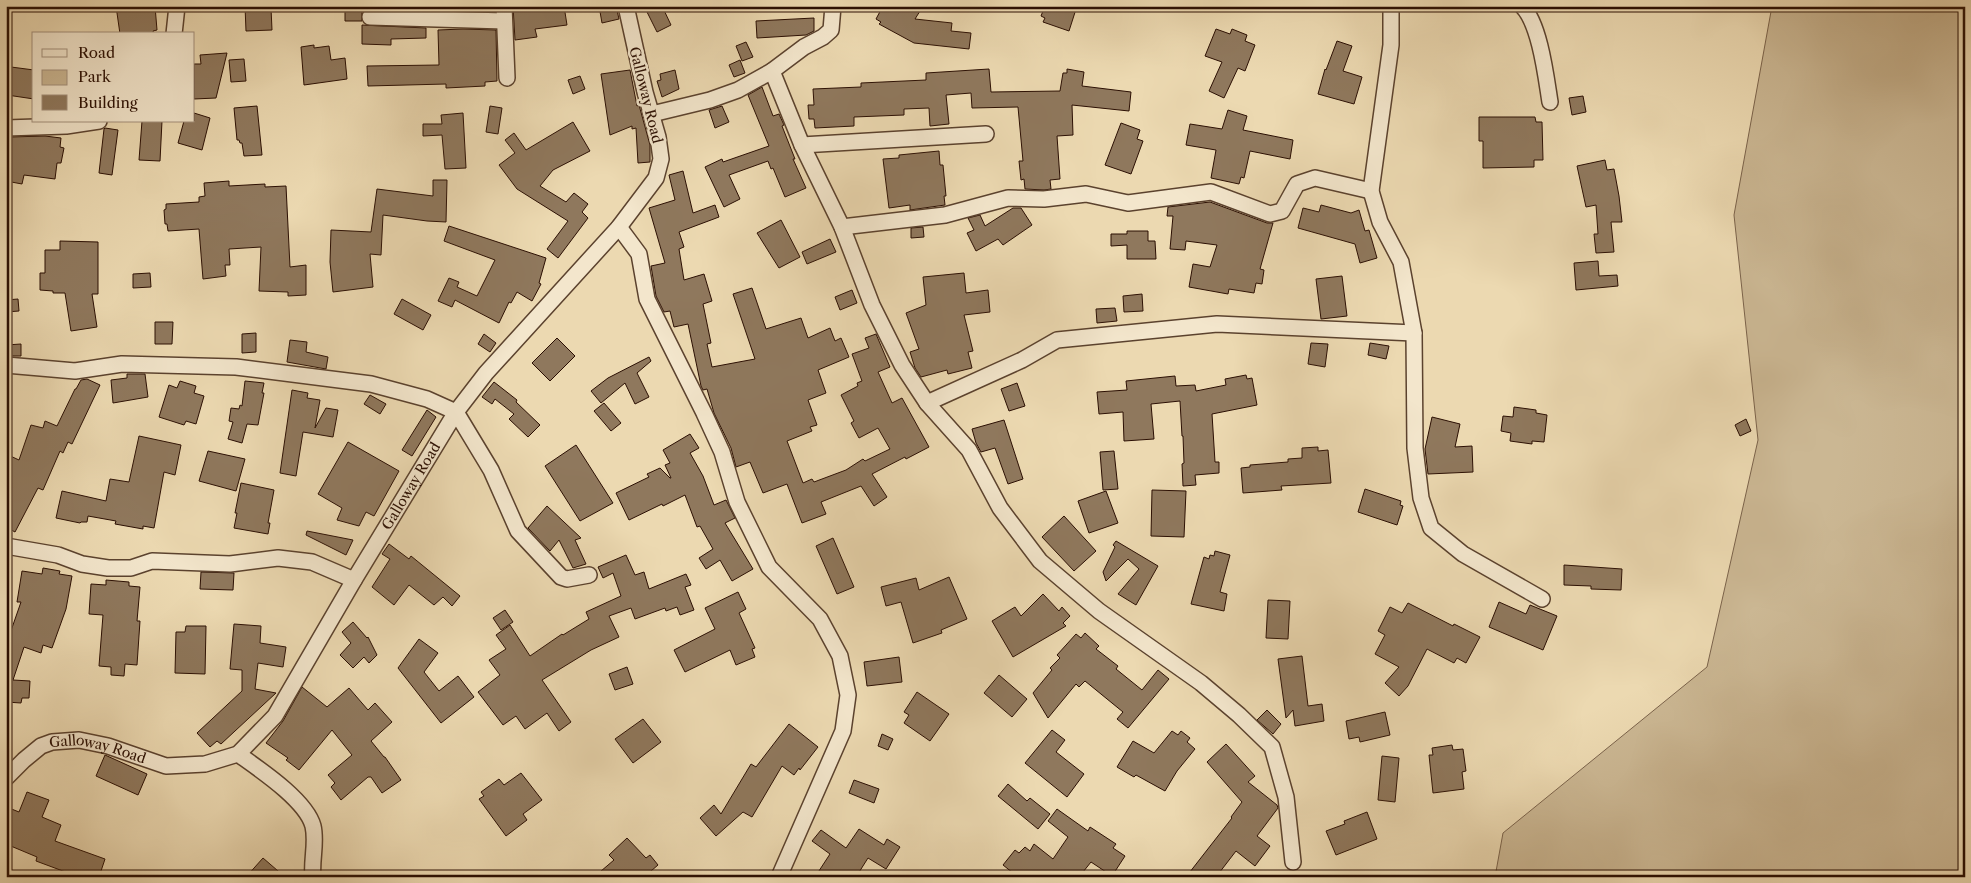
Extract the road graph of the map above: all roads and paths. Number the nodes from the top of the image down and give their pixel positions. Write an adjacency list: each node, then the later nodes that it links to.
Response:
1 (177, 6): 8 (street)
2 (626, 6): 12 (street, Galloway Road)
3 (833, 6): 9 (street)
4 (1391, 6): 17 (street)
5 (1522, 6): 11 (street)
6 (504, 13): 7 (street); 10 (street)
7 (370, 18)
8 (174, 32)
9 (772, 71): 12 (street); 16 (street)
10 (507, 78)
11 (1550, 102)
12 (652, 114): 18 (street, Galloway Road)
13 (92, 122): 14 (street)
14 (6, 128)
15 (986, 134): 16 (street)
16 (802, 145): 19 (street)
17 (1371, 191): 19 (street); 20 (street)
18 (619, 227): 23 (street, Galloway Road); 32 (street)
19 (842, 228): 22 (street)
20 (1414, 332): 22 (street); 27 (street)
21 (6, 365): 23 (street)
22 (927, 403): 30 (street)
23 (456, 412): 25 (street); 26 (street, Galloway Road)
24 (6, 546): 26 (street)
25 (589, 575)
26 (354, 580): 28 (street, Galloway Road)
27 (1542, 600)
28 (238, 754): 29 (street, Galloway Road); 31 (street)
29 (6, 778)
30 (1293, 862)
31 (313, 877)
32 (779, 877)

